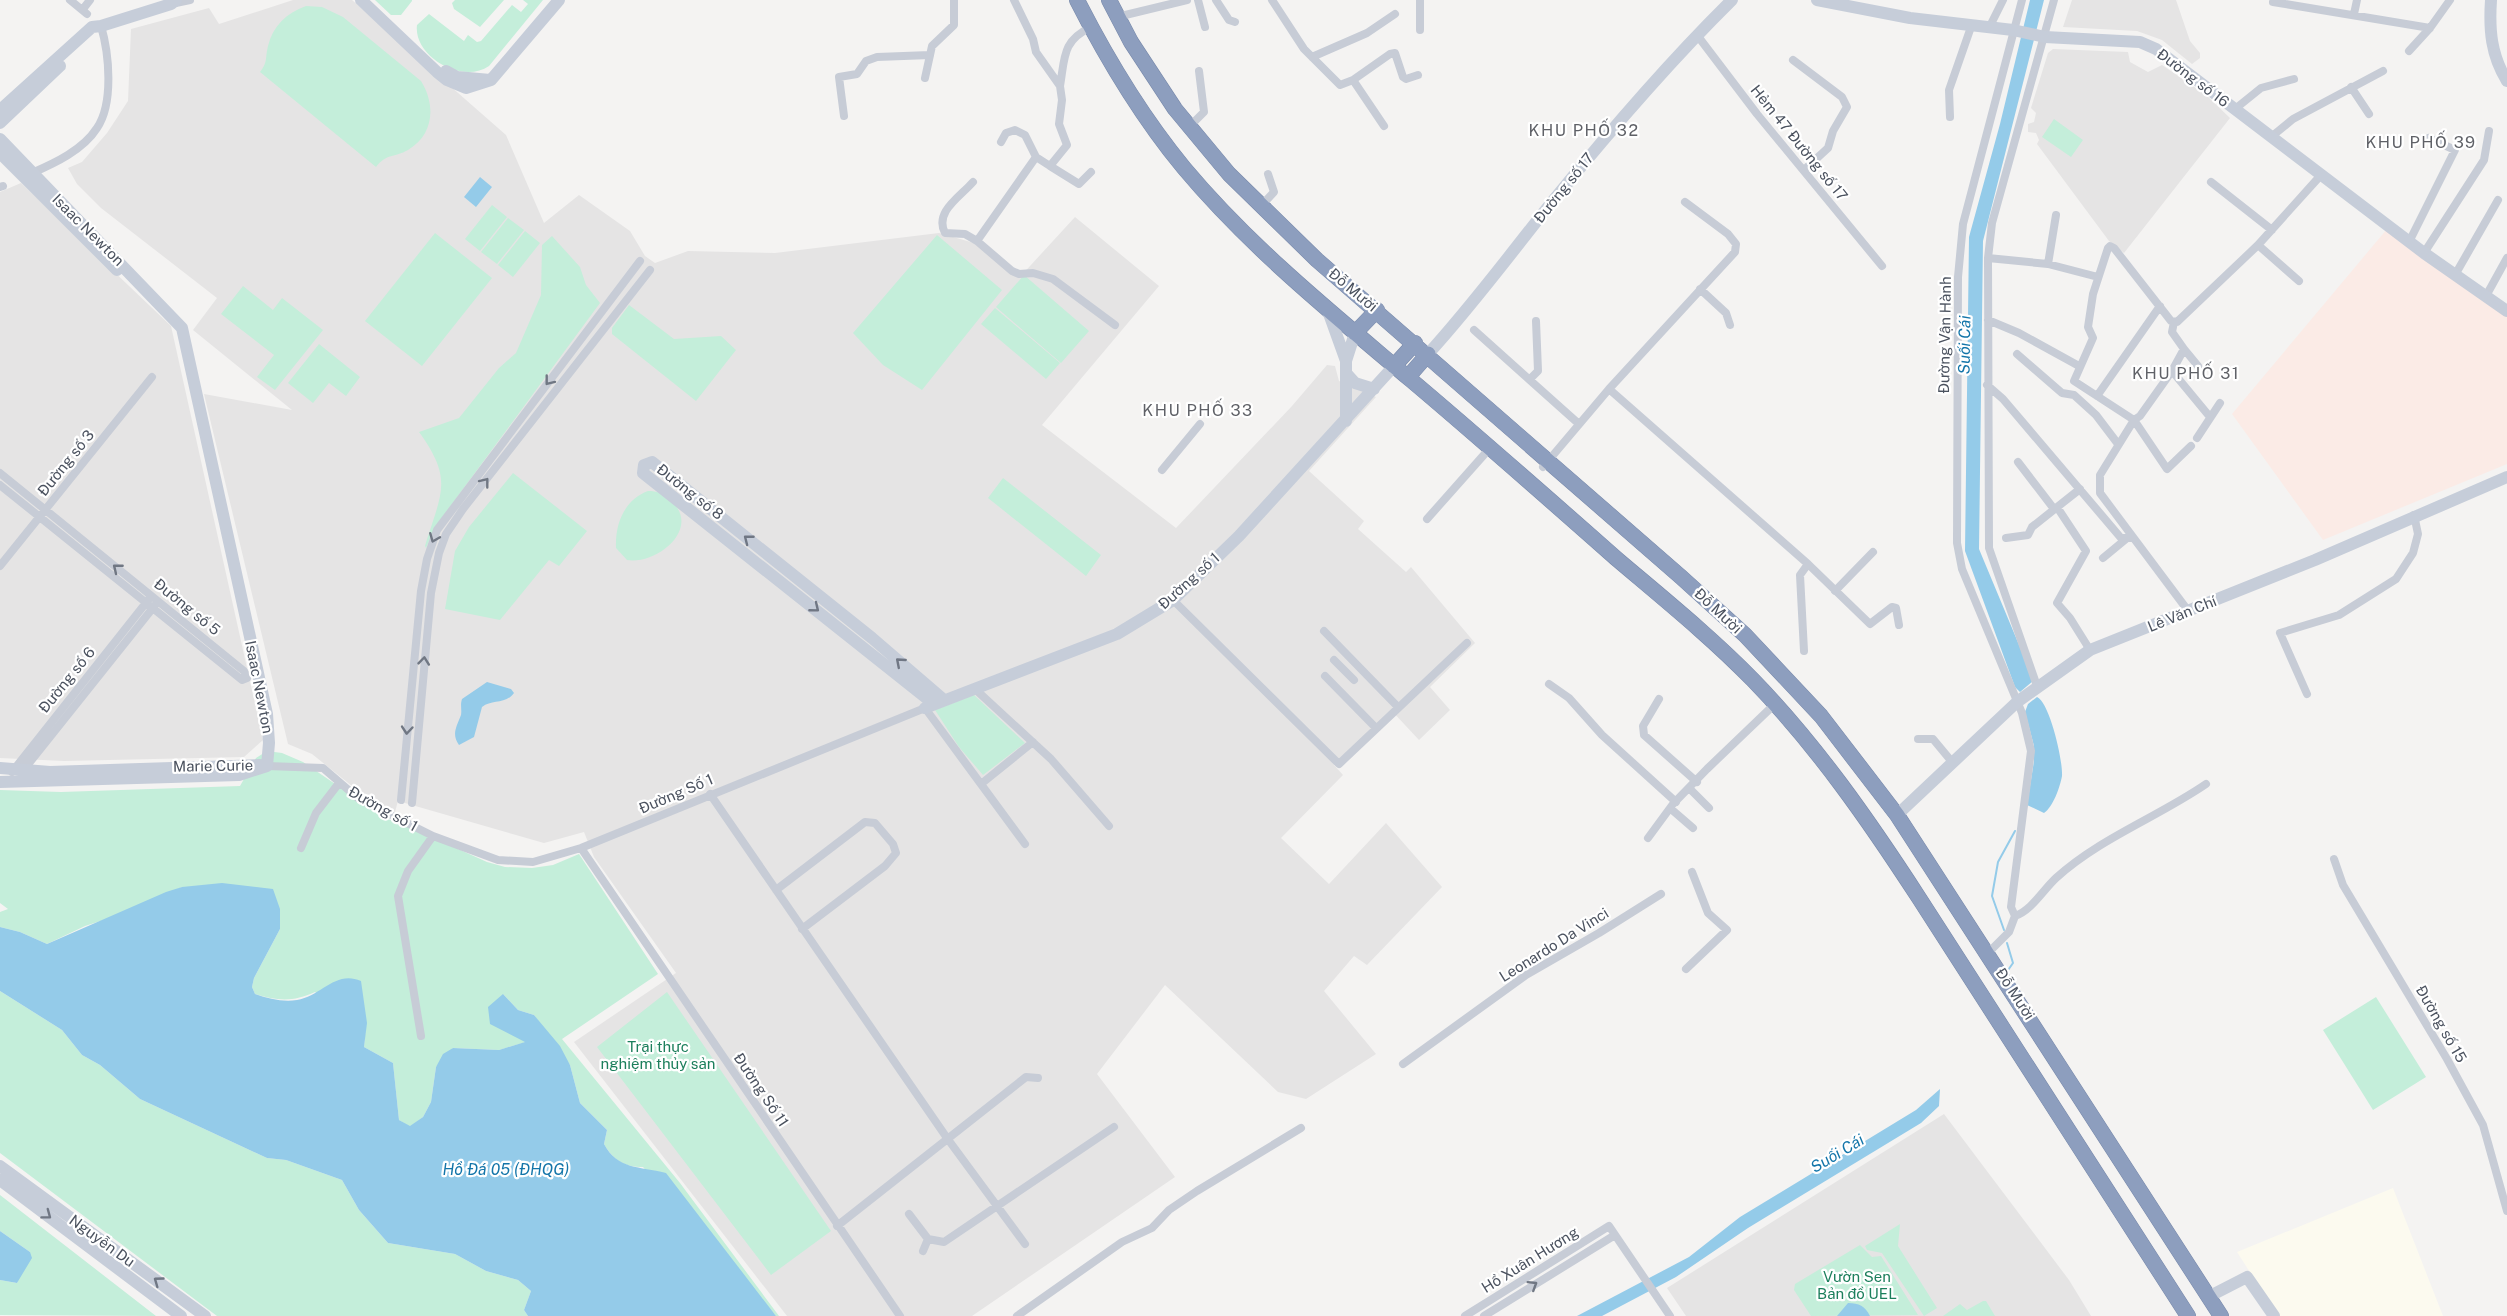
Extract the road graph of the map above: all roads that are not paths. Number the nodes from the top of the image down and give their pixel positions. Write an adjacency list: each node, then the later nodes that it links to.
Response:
1 (70, 0): 2 (street)
2 (90, 0)
3 (190, 0): 26 (street)
4 (361, 0): 50 (street)
5 (371, 0): 50 (street)
6 (559, 0): 50 (street)
7 (954, 0): 43 (street)
8 (1014, 0): 54 (street)
9 (1077, 0): 33 (highway, Đỗ Mười)
10 (1088, 0): 108 (highway, Đỗ Mười)
11 (1101, 0): 30 (highway, Đỗ Mười)
12 (1109, 0): 30 (highway, Đỗ Mười)
13 (1187, 0): 30 (street)
14 (1198, 0): 34 (street)
15 (1216, 0): 31 (street)
16 (1272, 0): 44 (street)
17 (1420, 0): 38 (street)
18 (1732, 0): 40 (street, Đường số 17)
19 (1817, 0): 35 (street, Đường số 16)
20 (2003, 0): 36 (street)
21 (2022, 0): 39 (street, Đường Vận Hành)
22 (2054, 0): 41 (street)
23 (2357, 0): 29 (street)
24 (2450, 0): 37 (street)
25 (2491, 0): 53 (street)
26 (173, 2): 32 (street)
27 (2273, 2): 29 (street)
28 (1395, 14): 44 (street)
29 (2354, 14): 37 (street)
30 (1114, 18): 63 (highway, Đỗ Mười); 101 (highway, Đỗ Mười)
31 (1235, 22)
32 (101, 26): 57 (street); 61 (street); 75 (street)
33 (1090, 27): 54 (street); 100 (highway, Đỗ Mười)
34 (1205, 27)
35 (1971, 27): 36 (street, Đường số 16); 60 (street)
36 (1989, 28): 39 (street, Đường số 16)
37 (2430, 28): 42 (street)
38 (1420, 30)
39 (2017, 31): 41 (street, Đường số 16); 172 (street, Đường Vận Hành)
40 (1697, 35): 72 (street, Hẻm 47 Đường số 17); 115 (street, Đường số 17)
41 (2042, 36): 56 (street, Đường số 16); 88 (street)
42 (2409, 51)
43 (930, 55): 49 (street); 59 (street)
44 (1312, 57): 51 (street)
45 (1793, 60): 72 (street)
46 (1199, 71): 63 (street)
47 (2383, 71): 55 (street)
48 (1418, 75): 51 (street)
49 (925, 78)
50 (491, 80)
51 (1353, 80): 62 (street)
52 (2294, 80): 56 (street)
53 (2507, 81)
54 (1060, 86): 71 (street)
55 (2351, 87): 58 (street); 65 (street)
56 (2235, 109): 65 (street, Đường số 16)
57 (0, 110)
58 (2368, 114)
59 (844, 116)
60 (1950, 117)
61 (0, 123)
62 (1384, 126)
63 (1189, 127): 81 (highway, Đỗ Mười)
64 (2489, 131): 87 (street)
65 (2271, 137): 76 (street, Đường số 16)
66 (2429, 138): 85 (street)
67 (0, 140): 75 (street, Isaac Newton)
68 (1001, 142): 70 (street)
69 (0, 153): 75 (street, Isaac Newton)
70 (1036, 157): 71 (street); 84 (street)
71 (1050, 166): 73 (street)
72 (1803, 170): 92 (street, Hẻm 47 Đường số 17)
73 (1091, 172)
74 (1268, 174): 81 (street)
75 (27, 175): 179 (street, Isaac Newton)
76 (2321, 175): 83 (street); 85 (street, Đường số 16)
77 (973, 182): 84 (street)
78 (2211, 182): 83 (street)
79 (2498, 200): 94 (street)
80 (1685, 202): 97 (street)
81 (1261, 206): 101 (highway, Đỗ Mười)
82 (2056, 215): 91 (street)
83 (2272, 230): 86 (street)
84 (976, 241): 106 (street)
85 (2409, 242): 87 (street, Đường số 16)
86 (2258, 245): 96 (street); 105 (street)
87 (2424, 254): 94 (street, Đường số 16)
88 (1988, 258): 91 (street); 103 (street)
89 (2507, 258): 98 (street)
90 (640, 261): 110 (street)
91 (2048, 264): 95 (street)
92 (1882, 266)
93 (650, 270): 111 (street)
94 (2455, 275): 98 (street, Đường số 16)
95 (2098, 277): 99 (street); 116 (street)
96 (2299, 281)
97 (1700, 290): 107 (street); 124 (street)
98 (2486, 296): 102 (street, Đường số 16)
99 (2160, 306): 105 (street); 125 (street)
100 (1328, 311): 108 (highway, Đỗ Mười); 118 (street)
101 (1374, 312): 108 (highway); 114 (highway, Đỗ Mười)
102 (2507, 312)
103 (1988, 320): 116 (street); 122 (street)
104 (1536, 321): 121 (street)
105 (2174, 322): 112 (street)
106 (1115, 325)
107 (1730, 325)
108 (1358, 330): 114 (highway, Đỗ Mười); 118 (street)
109 (1474, 330): 121 (street)
110 (585, 335): 111 (street); 189 (street, one-way to 189)
111 (595, 342): 190 (street, one-way to 111)
112 (2184, 349): 117 (street); 119 (street)
113 (2017, 354): 133 (street)
114 (1402, 358): 115 (highway, Đỗ Mười); 115 (highway, Đỗ Mười); 123 (street, Đường số 1)
115 (1418, 366): 135 (highway, Đỗ Mười); 137 (highway, Đỗ Mười); 171 (highway, Đỗ Mười)
116 (2079, 366): 125 (street)
117 (2198, 366)
118 (1346, 367): 123 (street); 129 (street)
119 (2172, 371): 127 (street); 128 (street)
120 (152, 377): 144 (street, Đường số 3)
121 (1530, 379): 131 (street)
122 (1987, 385): 142 (street); 167 (street)
123 (1374, 389): 129 (street, Đường số 1)
124 (1609, 390): 131 (street); 151 (street)
125 (2097, 396): 128 (street)
126 (2220, 404): 127 (street)
127 (2210, 417): 132 (street)
128 (2134, 420): 133 (street); 134 (street)
129 (1346, 421): 155 (street, Đường số 1)
130 (1200, 424): 138 (street)
131 (1580, 424): 137 (street)
132 (2197, 438)
133 (2118, 444): 148 (street)
134 (2191, 446)
135 (1490, 448): 146 (street); 171 (highway, Đỗ Mười)
136 (2018, 462): 143 (street)
137 (1545, 464): 193 (highway, Đỗ Mười); 207 (highway, Đỗ Mười)
138 (1162, 470)
139 (0, 473): 144 (street, Đường số 5)
140 (2507, 477): 145 (street, Lê Văn Chí)
141 (0, 485): 144 (street, Đường số 5)
142 (2080, 489): 143 (street); 148 (street)
143 (2055, 508): 147 (street); 161 (street)
144 (43, 513): 152 (street, Đường số 3); 156 (street, Đường số 5)
145 (2414, 515): 157 (street, Lê Văn Chí); 169 (street)
146 (1427, 519)
147 (2006, 538)
148 (2129, 539): 150 (street); 157 (street)
149 (1873, 552): 154 (street)
150 (2103, 558)
151 (1808, 564): 154 (street); 162 (street)
152 (0, 566)
153 (796, 584): 153 (street, Đường số 8, one-way to 153); 173 (street, Đường số 8)
154 (1835, 591): 158 (street)
155 (1173, 600): 168 (street, Đường số 1); 175 (street)
156 (152, 602): 156 (street, Đường số 5); 181 (street, Đường số 6)
157 (2189, 612): 161 (street, Lê Văn Chí)
158 (1899, 626)
159 (1324, 631): 174 (street)
160 (1467, 643): 174 (street)
161 (2090, 650): 167 (street, Lê Văn Chí)
162 (1804, 651)
163 (1334, 660): 165 (street)
164 (1325, 676): 175 (street)
165 (1354, 680)
166 (1549, 684): 191 (street)
167 (2037, 687): 172 (street, Lê Văn Chí)
168 (975, 689): 173 (street, Đường số 1); 177 (street)
169 (2307, 694)
170 (1659, 699): 183 (street)
171 (1777, 702): 183 (street); 233 (highway, Đỗ Mười); 234 (highway, Đỗ Mười)
172 (2017, 702): 178 (street, Lê Văn Chí); 205 (street, Đường Vận Hành)
173 (934, 704): 185 (street); 188 (street, Đường Số 1)
174 (1398, 707): 175 (street)
175 (1376, 728)
176 (1918, 739): 178 (street)
177 (1033, 742): 185 (street); 194 (street)
178 (1953, 762): 193 (street, Lê Văn Chí)
179 (267, 766): 181 (street, Marie Curie); 182 (street, Marie Curie); 184 (street, Đường số 1)
180 (0, 768): 181 (street, Marie Curie)
181 (19, 769): 182 (street, Đường số 6)
182 (7, 782)
183 (1697, 782): 187 (street)
184 (339, 783): 196 (street, Đường số 1); 199 (street)
185 (981, 784): 198 (street)
186 (2206, 784): 205 (street)
187 (1690, 789): 191 (street); 192 (street)
188 (710, 794): 200 (street, Đường Số 1); 203 (street)
189 (401, 800)
190 (412, 804)
191 (1674, 806): 195 (street); 197 (street)
192 (1709, 808)
193 (1897, 815): 207 (highway, Đỗ Mười)
194 (1109, 826)
195 (1693, 828)
196 (433, 836): 200 (street, Đường Số 1); 209 (street)
197 (1648, 838)
198 (1025, 844)
199 (301, 848)
200 (581, 848): 220 (street, Đường Số 11)
201 (2334, 859): 218 (street, Đường số 15)
202 (1692, 872): 208 (street)
203 (776, 890): 206 (street); 206 (street)
204 (1661, 894): 210 (street, Leonardo Da Vinci)
205 (2015, 916): 207 (street)
206 (802, 930): 214 (street)
207 (1985, 956): 225 (highway, Đỗ Mười); 235 (highway, Đỗ Mười)
208 (1686, 969)
209 (421, 1036)
210 (1403, 1064)
211 (1038, 1078): 214 (street)
212 (1114, 1127): 217 (street)
213 (1301, 1128): 229 (street)
214 (947, 1138): 217 (street); 220 (street)
215 (0, 1166): 227 (street, Nguyễn Du, one-way to 215)
216 (0, 1180): 226 (street, Nguyễn Du, one-way to 226)
217 (998, 1206): 222 (street); 223 (street)
218 (2507, 1211)
219 (909, 1214): 222 (street)
220 (837, 1226): 228 (street, Đường Số 11)
221 (1615, 1235): 230 (street, Hồ Xuân Hương); 231 (street, Hồ Xuân Hương, one-way to 221); 232 (street)
222 (928, 1239): 224 (street)
223 (1025, 1244)
224 (923, 1251)
225 (2208, 1297): 236 (highway, Đỗ Mười); 237 (street)
226 (181, 1316)
227 (205, 1316)
228 (900, 1316)
229 (1017, 1316)
230 (1465, 1316)
231 (1484, 1316)
232 (1670, 1316)
233 (2188, 1316)
234 (2197, 1316)
235 (2213, 1316)
236 (2221, 1316)
237 (2274, 1316)

